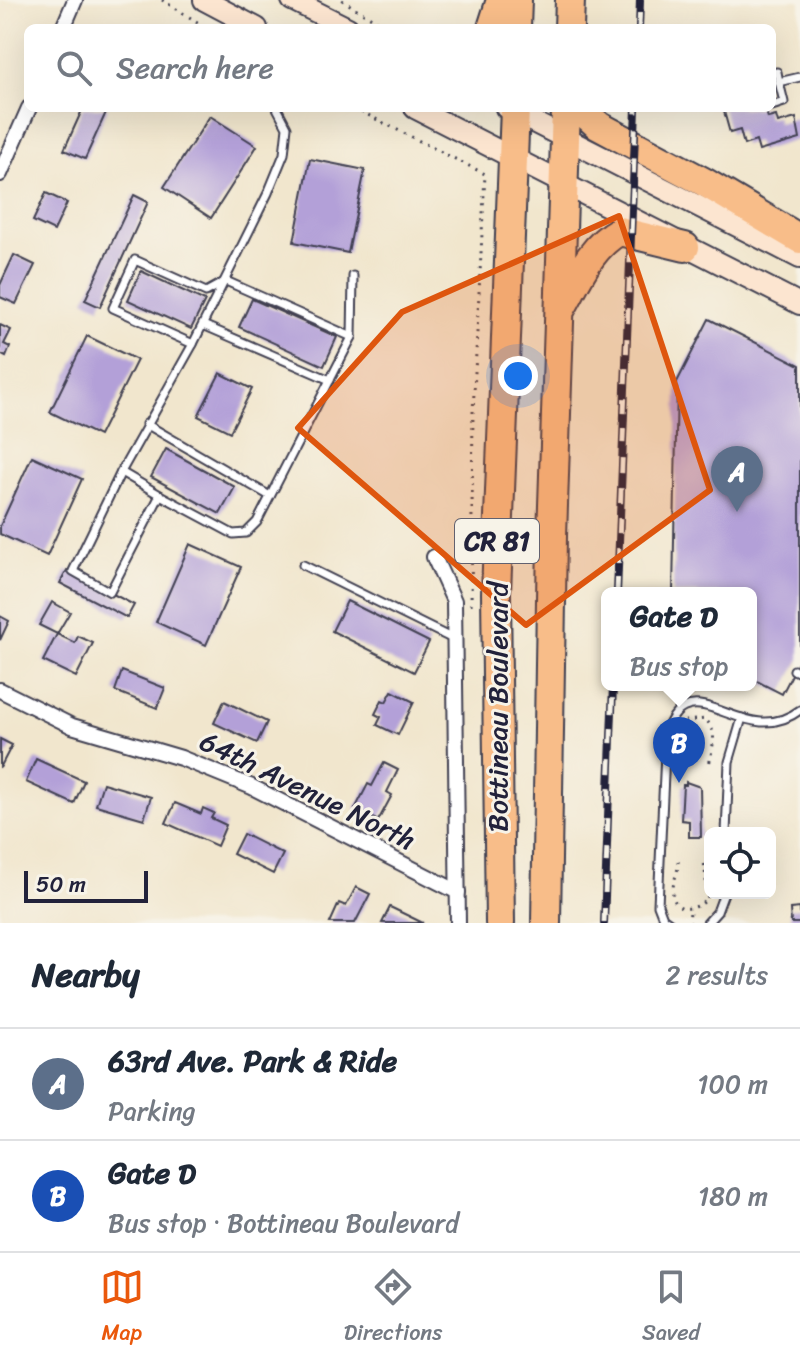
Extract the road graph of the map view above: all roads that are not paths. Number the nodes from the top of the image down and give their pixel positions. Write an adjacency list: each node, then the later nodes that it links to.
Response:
1 (75, 0): 7 (street)
2 (204, 0): 8 (street)
3 (292, 0): 9 (street)
4 (501, 0): 10 (highway)
5 (517, 0): 11 (highway)
6 (570, 0): 12 (highway)
7 (65, 24)
8 (249, 24)
9 (340, 24)
10 (493, 24)
11 (516, 24)
12 (569, 24)
13 (776, 72): 15 (lane)
14 (800, 77): 15 (lane)
15 (779, 82): 16 (lane)
16 (776, 105)
17 (27, 112): 26 (street)
18 (279, 112): 32 (lane)
19 (423, 112): 25 (street)
20 (512, 112): 25 (highway, Bottineau Boulevard / CR 81)
21 (518, 112): 24 (street)
22 (566, 112): 24 (highway, Bottineau Boulevard / CR 81)
23 (583, 112): 28 (highway)
24 (564, 136): 27 (highway, Bottineau Boulevard / CR 81); 30 (street)
25 (512, 159): 27 (street); 53 (highway, Bottineau Boulevard / CR 81)
26 (0, 174)
27 (563, 185): 29 (street); 34 (highway, Bottineau Boulevard / CR 81)
28 (800, 239)
29 (685, 247): 33 (street); 34 (highway)
30 (800, 258)
31 (353, 276): 36 (lane)
32 (226, 281): 35 (lane); 36 (lane); 37 (lane)
33 (800, 304)
34 (559, 311): 54 (highway, Bottineau Boulevard / CR 81)
35 (203, 325): 37 (lane); 38 (lane)
36 (352, 337): 38 (lane)
37 (193, 344): 39 (lane)
38 (330, 380): 42 (lane)
39 (146, 424): 40 (lane); 42 (lane)
40 (121, 472): 41 (lane); 41 (lane)
41 (160, 495): 42 (lane)
42 (270, 496)
43 (434, 557): 45 (street)
44 (303, 565): 45 (lane)
45 (455, 640): 50 (street)
46 (0, 690): 50 (street, 64th Avenue North)
47 (800, 710): 48 (lane)
48 (742, 718): 49 (lane); 55 (lane)
49 (726, 827)
50 (458, 892): 52 (street)
51 (722, 899): 56 (lane)
52 (458, 923)
53 (500, 923)
54 (546, 923)
55 (670, 923)
56 (707, 923)

